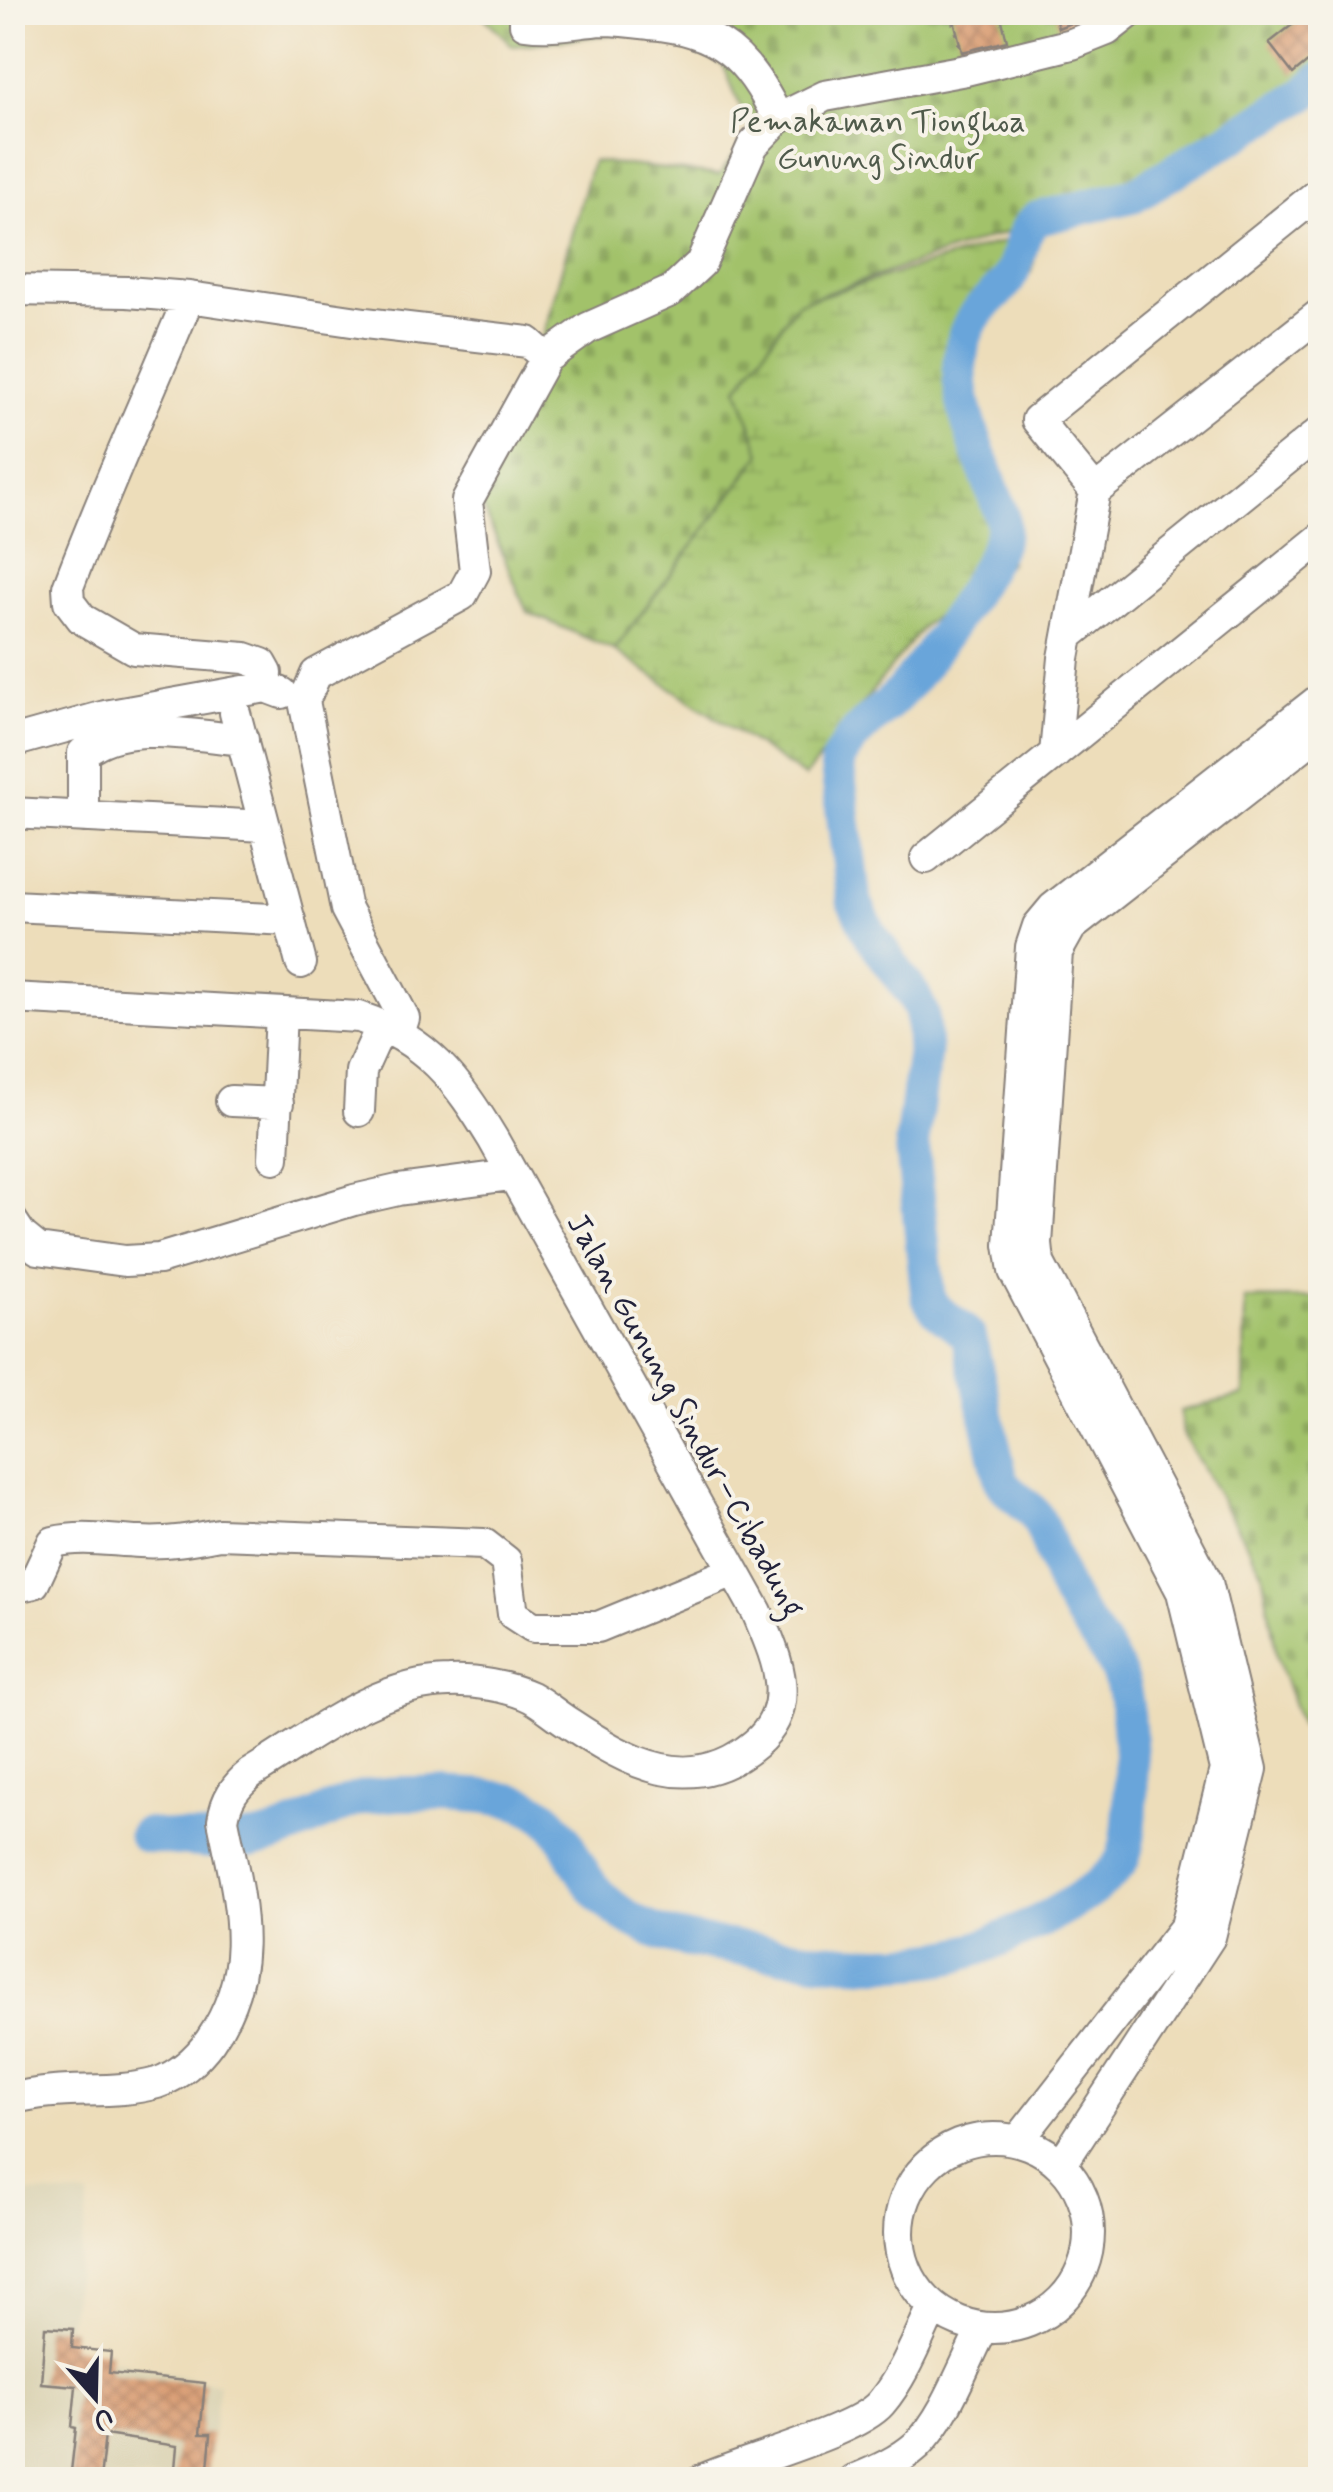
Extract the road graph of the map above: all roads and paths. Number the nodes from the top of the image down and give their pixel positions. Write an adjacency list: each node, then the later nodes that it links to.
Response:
1 (525, 12): 5 (street)
2 (950, 12): 4 (path)
3 (1130, 12): 4 (street)
4 (966, 70): 5 (street)
5 (778, 119): 10 (street)
6 (1320, 192): 12 (street)
7 (12, 290): 8 (street)
8 (189, 296): 10 (street); 15 (street)
9 (1320, 314): 12 (street)
10 (546, 358): 17 (street)
11 (1320, 432): 14 (street)
12 (1095, 491): 14 (street)
13 (1320, 539): 20 (street)
14 (1069, 634): 20 (street)
15 (266, 687): 17 (street); 19 (street)
16 (1320, 699): 40 (street)
17 (304, 700): 30 (street)
18 (1320, 732): 41 (street)
19 (12, 742)
20 (1055, 754): 24 (street)
21 (12, 813): 22 (street)
22 (82, 816): 23 (street); 23 (street)
23 (265, 826): 26 (street)
24 (926, 858)
25 (12, 906): 26 (street)
26 (290, 920): 27 (street)
27 (301, 963)
28 (12, 998): 29 (street, Jalan Gunung Sindur–Cibadung)
29 (281, 1013): 30 (street, Jalan Gunung Sindur–Cibadung); 32 (street)
30 (391, 1029): 33 (street); 35 (street, Jalan Gunung Sindur–Cibadung)
31 (231, 1101): 32 (street)
32 (278, 1103): 34 (street)
33 (359, 1111)
34 (274, 1158)
35 (511, 1175): 36 (street); 37 (street, Jalan Gunung Sindur–Cibadung)
36 (12, 1221)
37 (734, 1571): 38 (street); 39 (street, Jalan Gunung Sindur–Cibadung)
38 (12, 1588)
39 (12, 2099)
40 (1018, 2141): 41 (street); 42 (street)
41 (1061, 2165): 43 (street)
42 (934, 2307): 43 (street); 44 (street)
43 (983, 2328): 45 (street)
44 (702, 2480)
45 (854, 2480)

